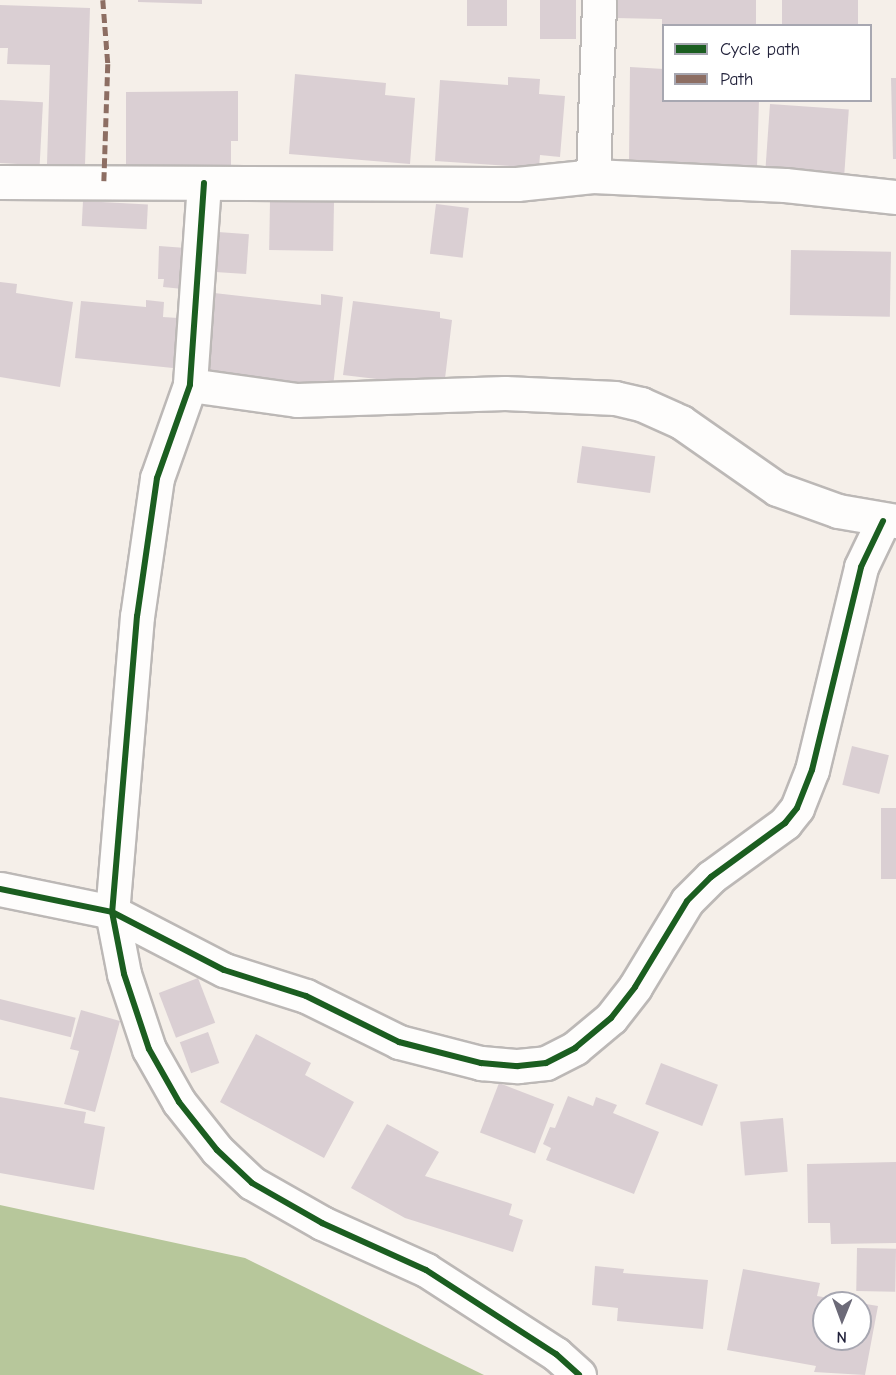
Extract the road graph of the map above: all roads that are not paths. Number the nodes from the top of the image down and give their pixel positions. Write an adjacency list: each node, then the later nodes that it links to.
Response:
1 (599, 0): 2 (street)
2 (593, 176): 4 (street); 5 (street)
3 (0, 182): 4 (street)
4 (204, 183): 6 (street)
5 (896, 197)
6 (190, 385): 7 (street); 9 (street)
7 (890, 521): 9 (street)
8 (0, 889): 9 (street)
9 (112, 912): 10 (street)
10 (579, 1375)

